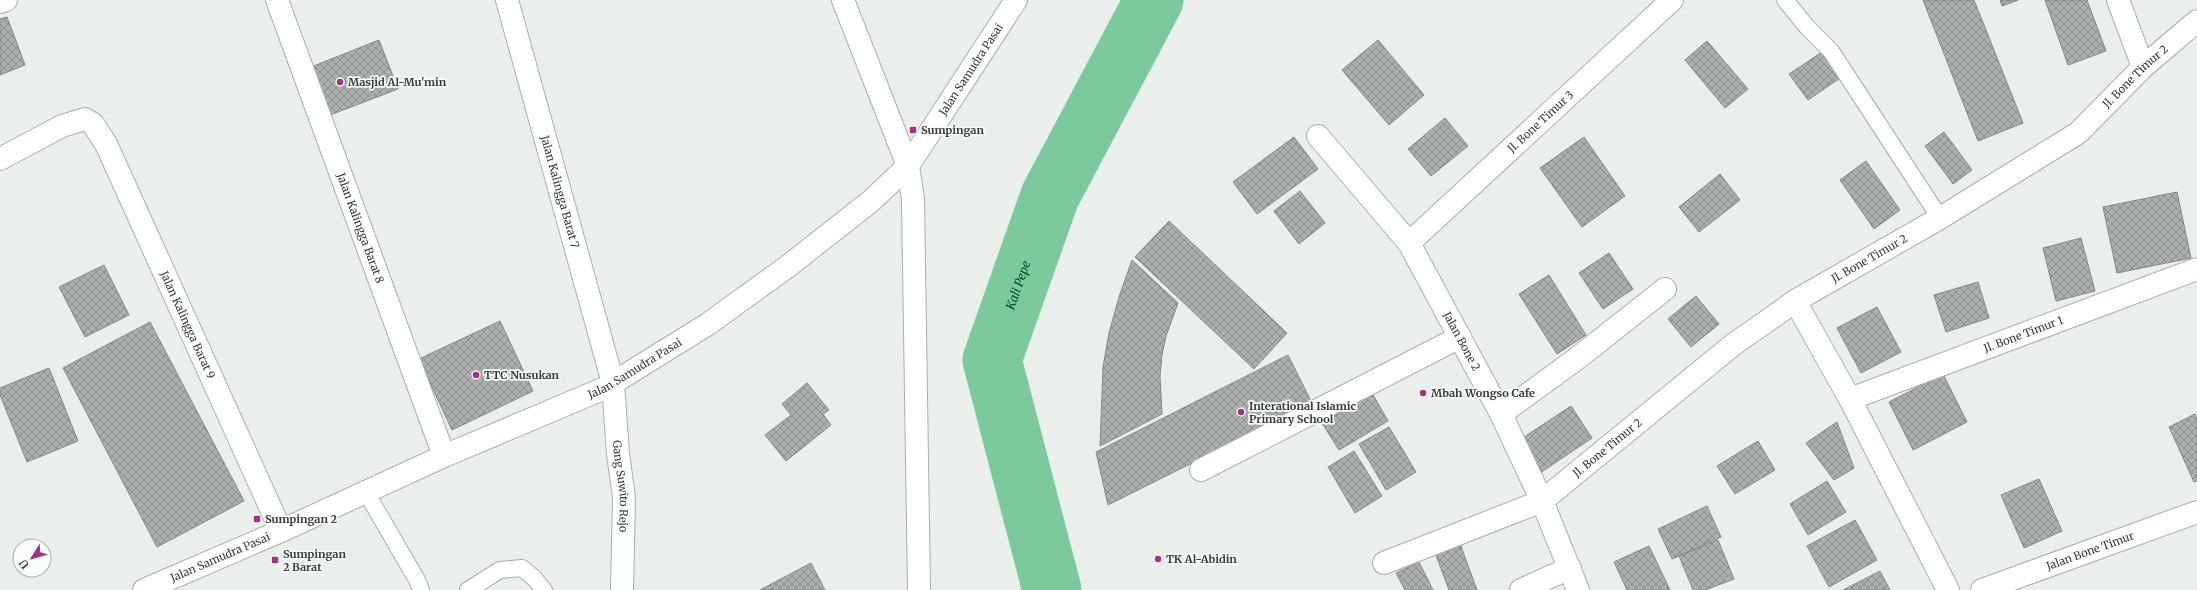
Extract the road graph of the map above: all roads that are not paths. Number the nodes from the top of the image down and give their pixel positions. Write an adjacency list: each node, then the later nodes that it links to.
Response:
1 (6, 0): 9 (street)
2 (277, 0): 24 (street, Jalan Kalingga Barat 8)
3 (507, 0): 21 (street, Jalan Kalingga Barat 7)
4 (843, 0): 14 (street)
5 (1016, 0): 14 (street, Jalan Samudra Pasai)
6 (1672, 0): 16 (street, Jl. Bone Timur 3)
7 (1785, 0): 15 (lane)
8 (2118, 0): 11 (street)
9 (0, 2)
10 (2197, 21): 11 (street, Jl. Bone Timur 2)
11 (2143, 67): 15 (street, Jl. Bone Timur 2)
12 (1318, 136): 16 (street, Jalan Bone 2)
13 (0, 159): 29 (street, Jalan Kalingga Barat 9)
14 (908, 166): 21 (street, Jalan Samudra Pasai); 37 (street)
15 (1940, 218): 19 (street, Jl. Bone Timur 2)
16 (1409, 242): 20 (street, Jalan Bone 2)
17 (2197, 269): 22 (street, Jl. Bone Timur 1)
18 (1665, 289): 23 (street)
19 (1795, 301): 22 (street); 27 (street, Jl. Bone Timur 2)
20 (1460, 337): 23 (street, Jalan Bone 2); 25 (street)
21 (613, 383): 24 (street, Jalan Samudra Pasai); 36 (street, Gang Suwito Rejo)
22 (1850, 399): 40 (street)
23 (1501, 414): 27 (street, Jalan Bone 2)
24 (444, 456): 26 (street, Jalan Samudra Pasai)
25 (1201, 470)
26 (366, 492): 29 (street, Jalan Samudra Pasai); 33 (lane)
27 (1542, 501): 30 (street, Jl. Bone Timur 2); 31 (street, Jalan Bone 2)
28 (2197, 512): 41 (street, Jalan Bone Timur)
29 (281, 531): 32 (street, Jalan Samudra Pasai)
30 (1384, 563)
31 (1570, 568): 38 (street); 39 (street, Jalan Bone 2)
32 (144, 590)
33 (421, 590)
34 (468, 590): 35 (lane)
35 (544, 590)
36 (622, 590)
37 (919, 590)
38 (1521, 590)
39 (1578, 590)
40 (1948, 590)
41 (1982, 590)

